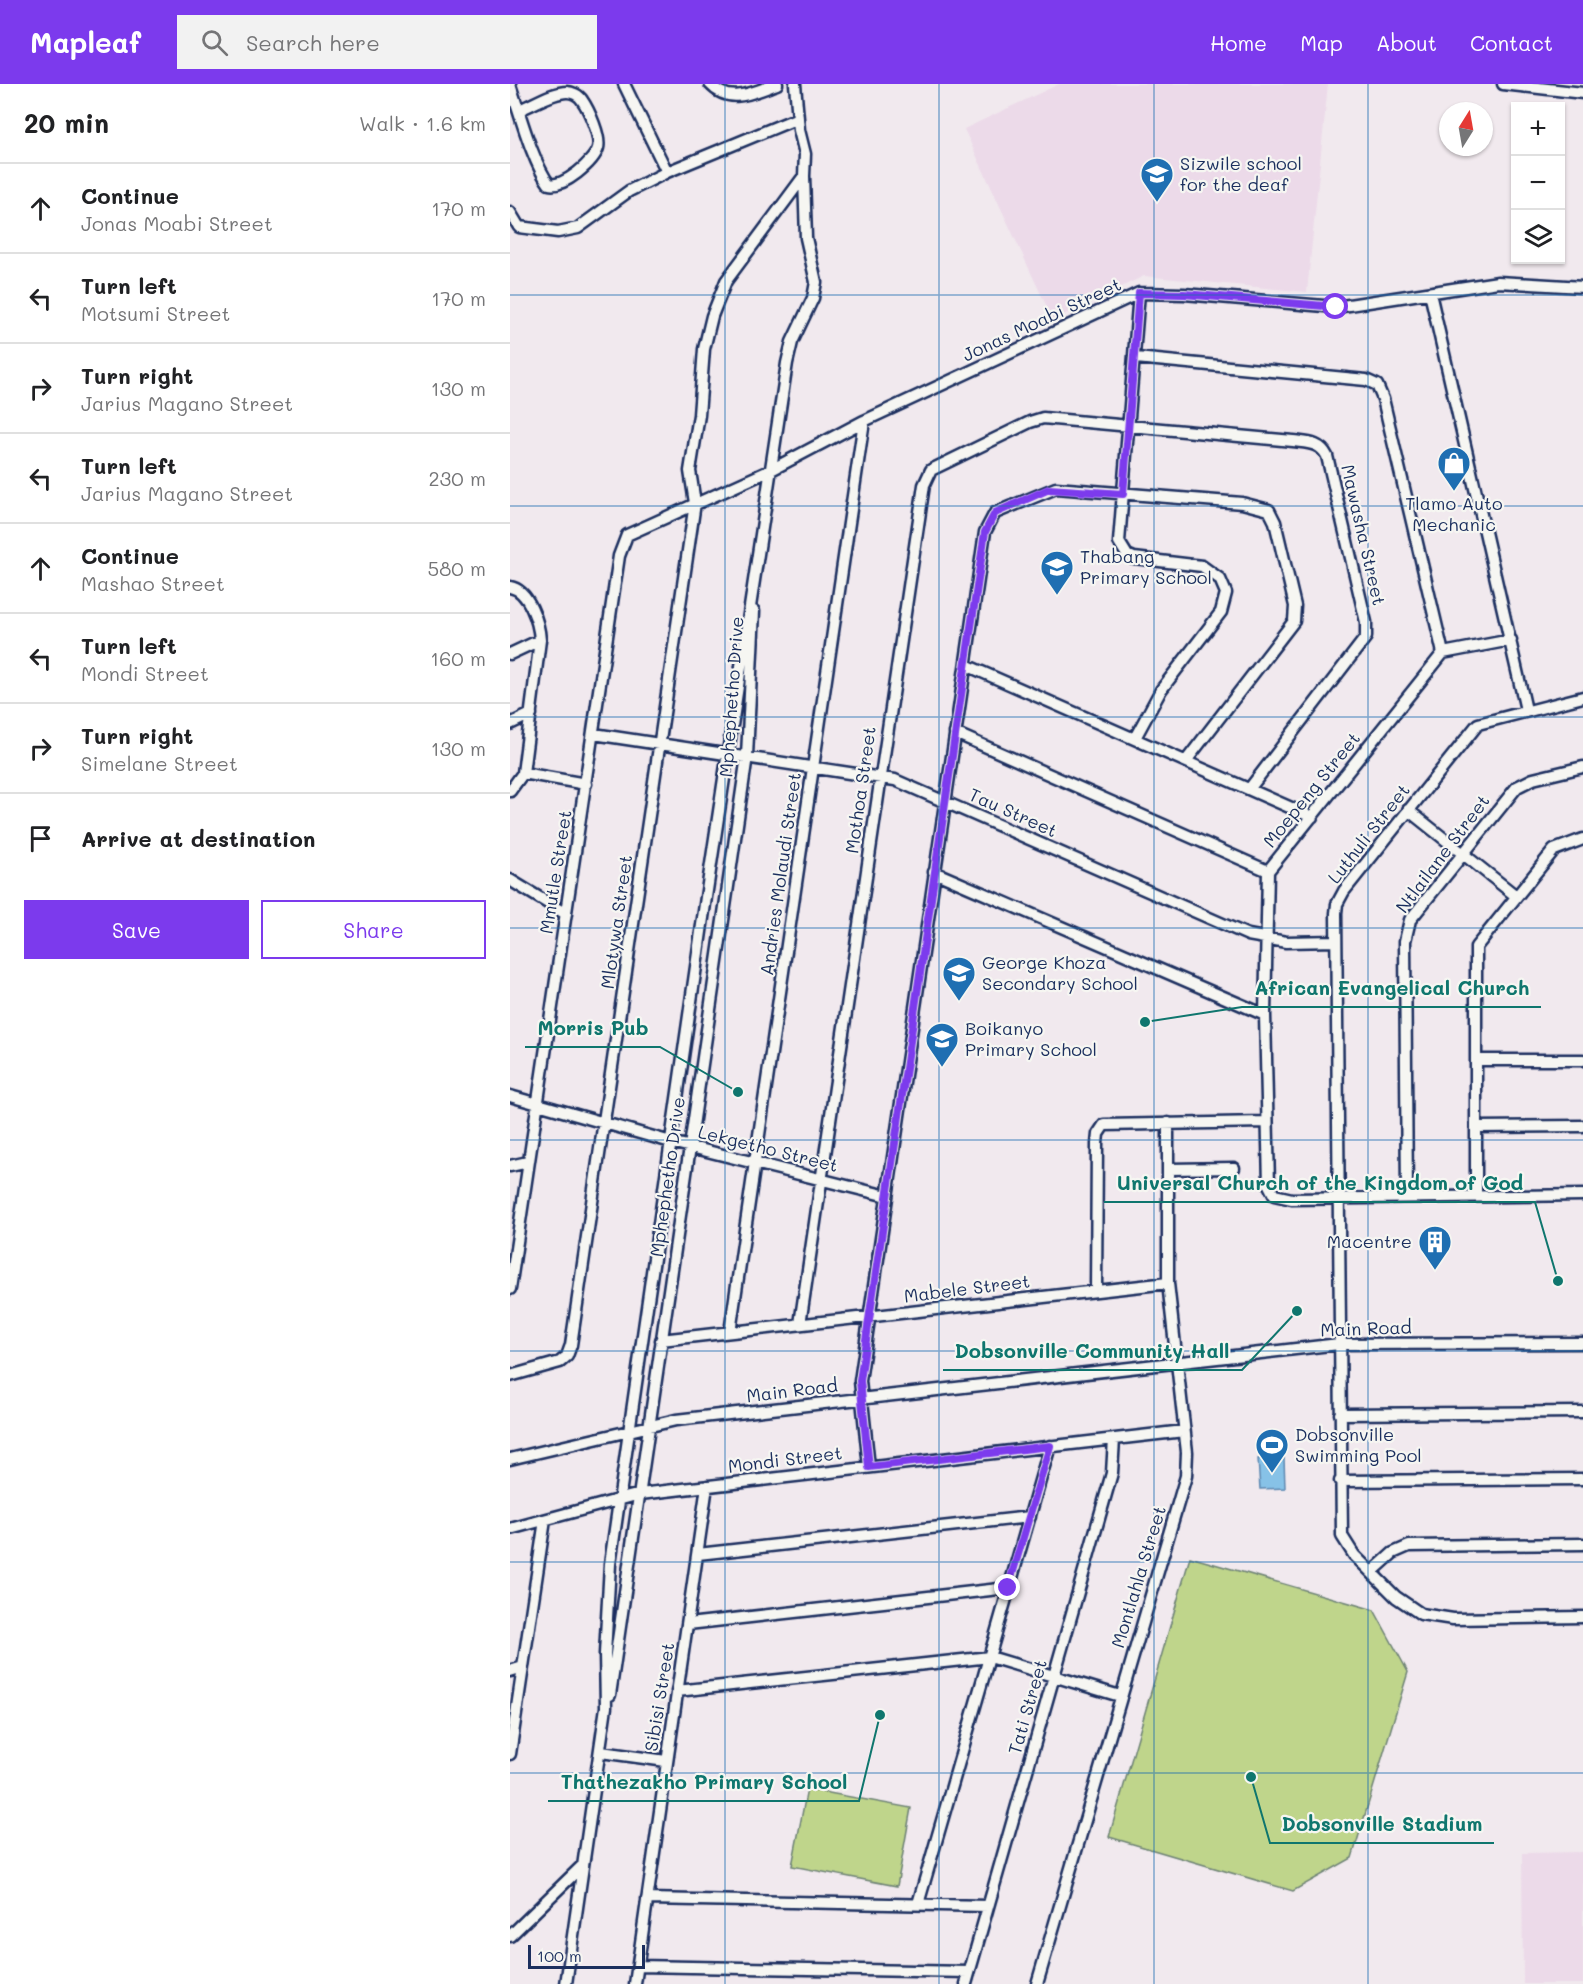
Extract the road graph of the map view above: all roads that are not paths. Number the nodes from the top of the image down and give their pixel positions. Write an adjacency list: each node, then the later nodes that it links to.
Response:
1 (510, 84): 8 (street)
2 (624, 84): 10 (street)
3 (710, 84): 6 (street)
4 (795, 84): 9 (street, Mphephetho Drive)
5 (1503, 84): 7 (street)
6 (773, 85)
7 (1583, 93)
8 (519, 110): 8 (street)
9 (798, 118): 10 (street); 11 (street, Mphephetho Drive)
10 (667, 172): 12 (street)
11 (804, 176): 19 (street, Mphephetho Drive); 21 (street, Mlotywa Street)
12 (510, 212)
13 (1583, 287): 15 (street, Jonas Moabi Street)
14 (1139, 293): 15 (street, Jonas Moabi Street); 16 (street); 17 (street, Jonas Moabi Street)
15 (1430, 293): 25 (street)
16 (1136, 358): 18 (street); 26 (street)
17 (864, 422): 19 (street, Jonas Moabi Street); 40 (street, Andries Molaudi Street)
18 (1129, 426): 20 (street); 43 (street, Mothoa Street); 45 (street, Mawasha Street)
19 (771, 470): 21 (street, Jonas Moabi Street); 22 (street, Mphephetho Drive)
20 (1123, 494): 28 (street); 35 (street); 39 (street)
21 (695, 503): 34 (street, Mmutle Street); 36 (street, Mlotywa Street)
22 (754, 578): 37 (street, Mphephetho Drive); 38 (street, Mphephetho Drive)
23 (510, 586): 24 (street)
24 (540, 640): 27 (street); 31 (street)
25 (1511, 640): 26 (street); 30 (street)
26 (1443, 653): 49 (street, Moepeng Street)
27 (510, 654)
28 (966, 665): 33 (street); 35 (street)
29 (1583, 697): 30 (street, Luthuli Street)
30 (1526, 710): 48 (street, Luthuli Street)
31 (531, 714): 32 (street); 42 (street)
32 (510, 724)
33 (955, 733): 47 (street); 52 (street)
34 (594, 734): 36 (street, Tau Street); 44 (street, Mmutle Street)
35 (1135, 738): 39 (street)
36 (660, 744): 37 (street, Tau Street); 64 (street, Mlotywa Street)
37 (729, 754): 38 (street, Tau Street); 69 (street, Mphephetho Drive)
38 (747, 756): 40 (street, Tau Street); 70 (street, Mphephetho Drive)
39 (1186, 761): 45 (street)
40 (813, 766): 43 (street, Tau Street); 72 (street, Andries Molaudi Street)
41 (1583, 767): 51 (street, Ntlailane Street)
42 (523, 773): 44 (street); 46 (street)
43 (879, 776): 47 (street, Tau Street); 76 (street, Mothoa Street)
44 (586, 784): 56 (street, Mmutle Street)
45 (1250, 788): 49 (street)
46 (510, 791)
47 (944, 801): 53 (street); 57 (street, Tau Street)
48 (1408, 810): 51 (street); 58 (street, Luthuli Street)
49 (1312, 817): 52 (street, Moepeng Street)
50 (1583, 839): 55 (street)
51 (1462, 854): 55 (street); 80 (street, Ntlailane Street)
52 (1268, 871): 57 (street, Moepeng Street)
53 (934, 872): 59 (street); 77 (street)
54 (510, 880): 56 (street)
55 (1516, 896): 60 (street)
56 (566, 914): 63 (street, Mmutle Street)
57 (1265, 940): 58 (street, Tau Street); 59 (street, Moepeng Street)
58 (1336, 941): 81 (street, Luthuli Street)
59 (1265, 1015): 65 (street, Moepeng Street)
60 (1476, 1060): 61 (street); 68 (street)
61 (1583, 1060)
62 (510, 1096): 63 (street, Lekgetho Street)
63 (538, 1106): 64 (street, Lekgetho Street); 71 (street, Mmutle Street)
64 (604, 1121): 69 (street, Lekgetho Street); 93 (street, Mlotywa Street)
65 (1266, 1122): 66 (street); 81 (street, Moepeng Street)
66 (1168, 1123): 75 (street, Montlahla Street); 85 (street)
67 (1583, 1126): 68 (street)
68 (1476, 1127): 78 (street)
69 (671, 1142): 70 (street, Lekgetho Street); 98 (street, Mphephetho Drive)
70 (690, 1146): 72 (street, Lekgetho Street); 89 (street, Mphephetho Drive)
71 (528, 1162): 73 (street); 82 (street, Mmutle Street)
72 (755, 1162): 76 (street, Lekgetho Street); 88 (street, Andries Molaudi Street)
73 (510, 1166)
74 (1234, 1168): 75 (street)
75 (1169, 1169): 83 (street, Montlahla Street)
76 (820, 1180): 77 (street, Lekgetho Street); 87 (street, Mothoa Street)
77 (887, 1196): 86 (street)
78 (1476, 1196): 79 (street); 80 (street)
79 (1583, 1196)
80 (1407, 1197): 81 (street)
81 (1338, 1198): 91 (street, Luthuli Street)
82 (514, 1236): 84 (street, Mmutle Street)
83 (1168, 1283): 85 (street, Mabele Street); 92 (street, Montlahla Street)
84 (510, 1289)
85 (1096, 1291): 86 (street, Mabele Street)
86 (870, 1317): 87 (street, Mabele Street); 94 (street)
87 (800, 1324): 88 (street, Mabele Street)
88 (730, 1332): 89 (street, Mabele Street)
89 (661, 1340): 97 (street, Mphephetho Drive)
90 (1583, 1343): 91 (street, Main Road)
91 (1339, 1344): 92 (street, Main Road); 96 (street, Luthuli Street)
92 (1175, 1362): 94 (street, Main Road); 99 (street, Montlahla Street)
93 (510, 1376)
94 (862, 1399): 97 (street, Main Road); 103 (street)
95 (1583, 1412): 96 (street)
96 (1340, 1414): 105 (street, Luthuli Street)
97 (648, 1425): 98 (street, Main Road); 107 (street, Mphephetho Drive)
98 (630, 1429): 102 (street, Main Road); 108 (street, Mphephetho Drive)
99 (1184, 1431): 100 (street, Mondi Street); 123 (street, Montlahla Street)
100 (1114, 1439): 101 (street, Mondi Street); 121 (street, Tati Street)
101 (1050, 1446): 103 (street, Mondi Street); 109 (street)
102 (510, 1459)
103 (869, 1467): 106 (street, Mondi Street)
104 (1583, 1479): 105 (street)
105 (1340, 1481): 114 (street, Luthuli Street)
106 (707, 1486): 107 (street, Mondi Street); 113 (street, Sibisi Street)
107 (640, 1494): 108 (street, Mondi Street); 124 (street, Mphephetho Drive)
108 (618, 1501): 110 (street, Mondi Street); 124 (street, Mphephetho Drive)
109 (1030, 1517): 113 (street); 115 (street)
110 (545, 1520): 111 (street, Mondi Street); 119 (street)
111 (510, 1529)
112 (1583, 1544): 114 (street)
113 (698, 1554): 117 (street, Sibisi Street)
114 (1372, 1572): 116 (street, Luthuli Street)
115 (1008, 1588): 117 (street); 118 (street)
116 (1583, 1617)
117 (688, 1624): 122 (street, Sibisi Street)
118 (990, 1657): 121 (street); 122 (street); 130 (street)
119 (524, 1667): 120 (street); 126 (street)
120 (510, 1671)
121 (1055, 1676): 123 (street); 131 (street, Tati Street)
122 (677, 1691): 127 (street, Sibisi Street)
123 (1120, 1696): 138 (street, Montlahla Street)
124 (606, 1707): 125 (street, Mphephetho Drive)
125 (601, 1752): 127 (street); 128 (street, Mphephetho Drive)
126 (510, 1754)
127 (666, 1761): 129 (street, Sibisi Street)
128 (583, 1865): 132 (street); 135 (street, Mphephetho Drive)
129 (647, 1899): 130 (street); 133 (street, Sibisi Street)
130 (918, 1904): 131 (street)
131 (988, 1906): 134 (street, Tati Street)
132 (510, 1936)
133 (638, 1966): 134 (street); 136 (street, Sibisi Street)
134 (969, 1972): 137 (street, Tati Street)
135 (566, 1984)
136 (636, 1984)
137 (966, 1984)
138 (1037, 1984)

